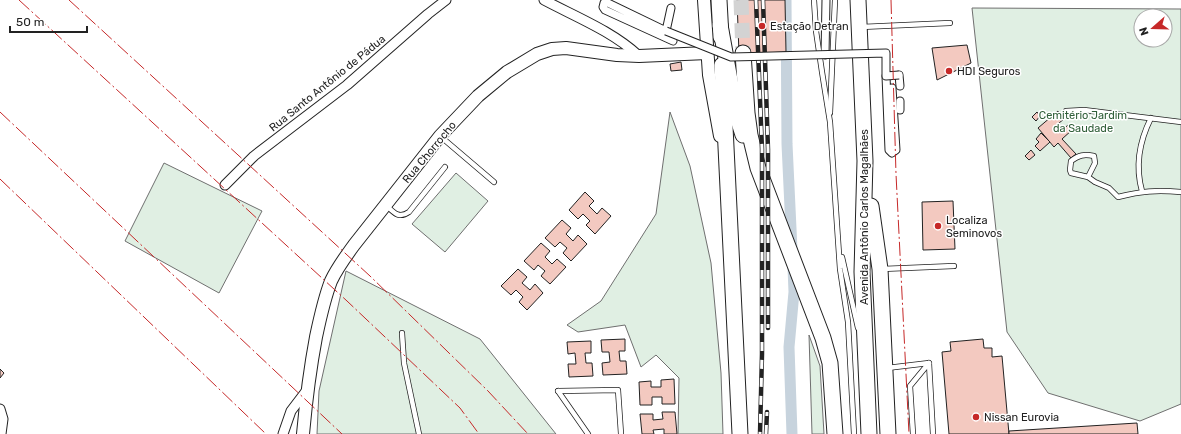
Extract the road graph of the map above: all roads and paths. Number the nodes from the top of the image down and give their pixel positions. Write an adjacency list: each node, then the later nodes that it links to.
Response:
1 (446, 0): 37 (street, Rua Santo Antônio de Pádua)
2 (544, 0): 20 (street)
3 (704, 0): 17 (street)
4 (719, 0): 13 (main road)
5 (814, 0): 28 (lane)
6 (822, 0): 11 (street)
7 (826, 0): 19 (street)
8 (835, 0): 28 (lane)
9 (858, 0): 14 (main road, Avenida Antônio Carlos Magalhães)
10 (671, 8): 15 (street)
11 (823, 14)
12 (950, 23): 14 (lane)
13 (720, 25): 33 (main road); 36 (main road)
14 (859, 27): 31 (main road, Avenida Antônio Carlos Magalhães)
15 (666, 31): 16 (street); 19 (street, bridge)
16 (673, 41)
17 (707, 53): 20 (street, Rua Chorrocho); 36 (street)
18 (743, 53): 33 (main road)
19 (825, 55): 21 (street, bridge)
20 (639, 56): 30 (street, Rua Chorrocho)
21 (886, 76): 22 (street, bridge); 23 (street)
22 (900, 86)
23 (892, 88)
24 (900, 101): 25 (street)
25 (900, 110)
26 (1066, 110): 27 (lane)
27 (1151, 118): 29 (lane); 38 (lane)
28 (830, 122): 41 (lane)
29 (1181, 122)
30 (440, 136): 35 (lane); 40 (street, Rua Chorrocho)
31 (865, 161): 43 (main road); 45 (main road, Avenida Antônio Carlos Magalhães)
32 (445, 167): 40 (lane)
33 (758, 168): 57 (main road)
34 (1088, 177): 34 (lane); 38 (lane)
35 (494, 182)
36 (728, 184): 56 (main road)
37 (225, 185)
38 (1142, 191): 39 (lane)
39 (1181, 192)
40 (386, 205): 48 (street, Rua Chorrocho)
41 (838, 238): 45 (lane); 58 (lane)
42 (954, 266): 43 (lane)
43 (880, 269): 47 (main road)
44 (402, 333): 53 (lane)
45 (866, 362): 59 (main road, Avenida Antônio Carlos Magalhães)
46 (929, 363): 47 (lane); 61 (lane); 62 (lane)
47 (885, 368): 60 (main road)
48 (307, 390): 51 (street); 52 (street, Rua Chorrocho)
49 (0, 409): 50 (street)
50 (1, 434)
51 (283, 434)
52 (303, 434)
53 (419, 434)
54 (588, 434): 55 (lane)
55 (622, 434)
56 (740, 434)
57 (835, 434)
58 (854, 434)
59 (869, 434)
60 (888, 434)
61 (913, 434)
62 (933, 434)

